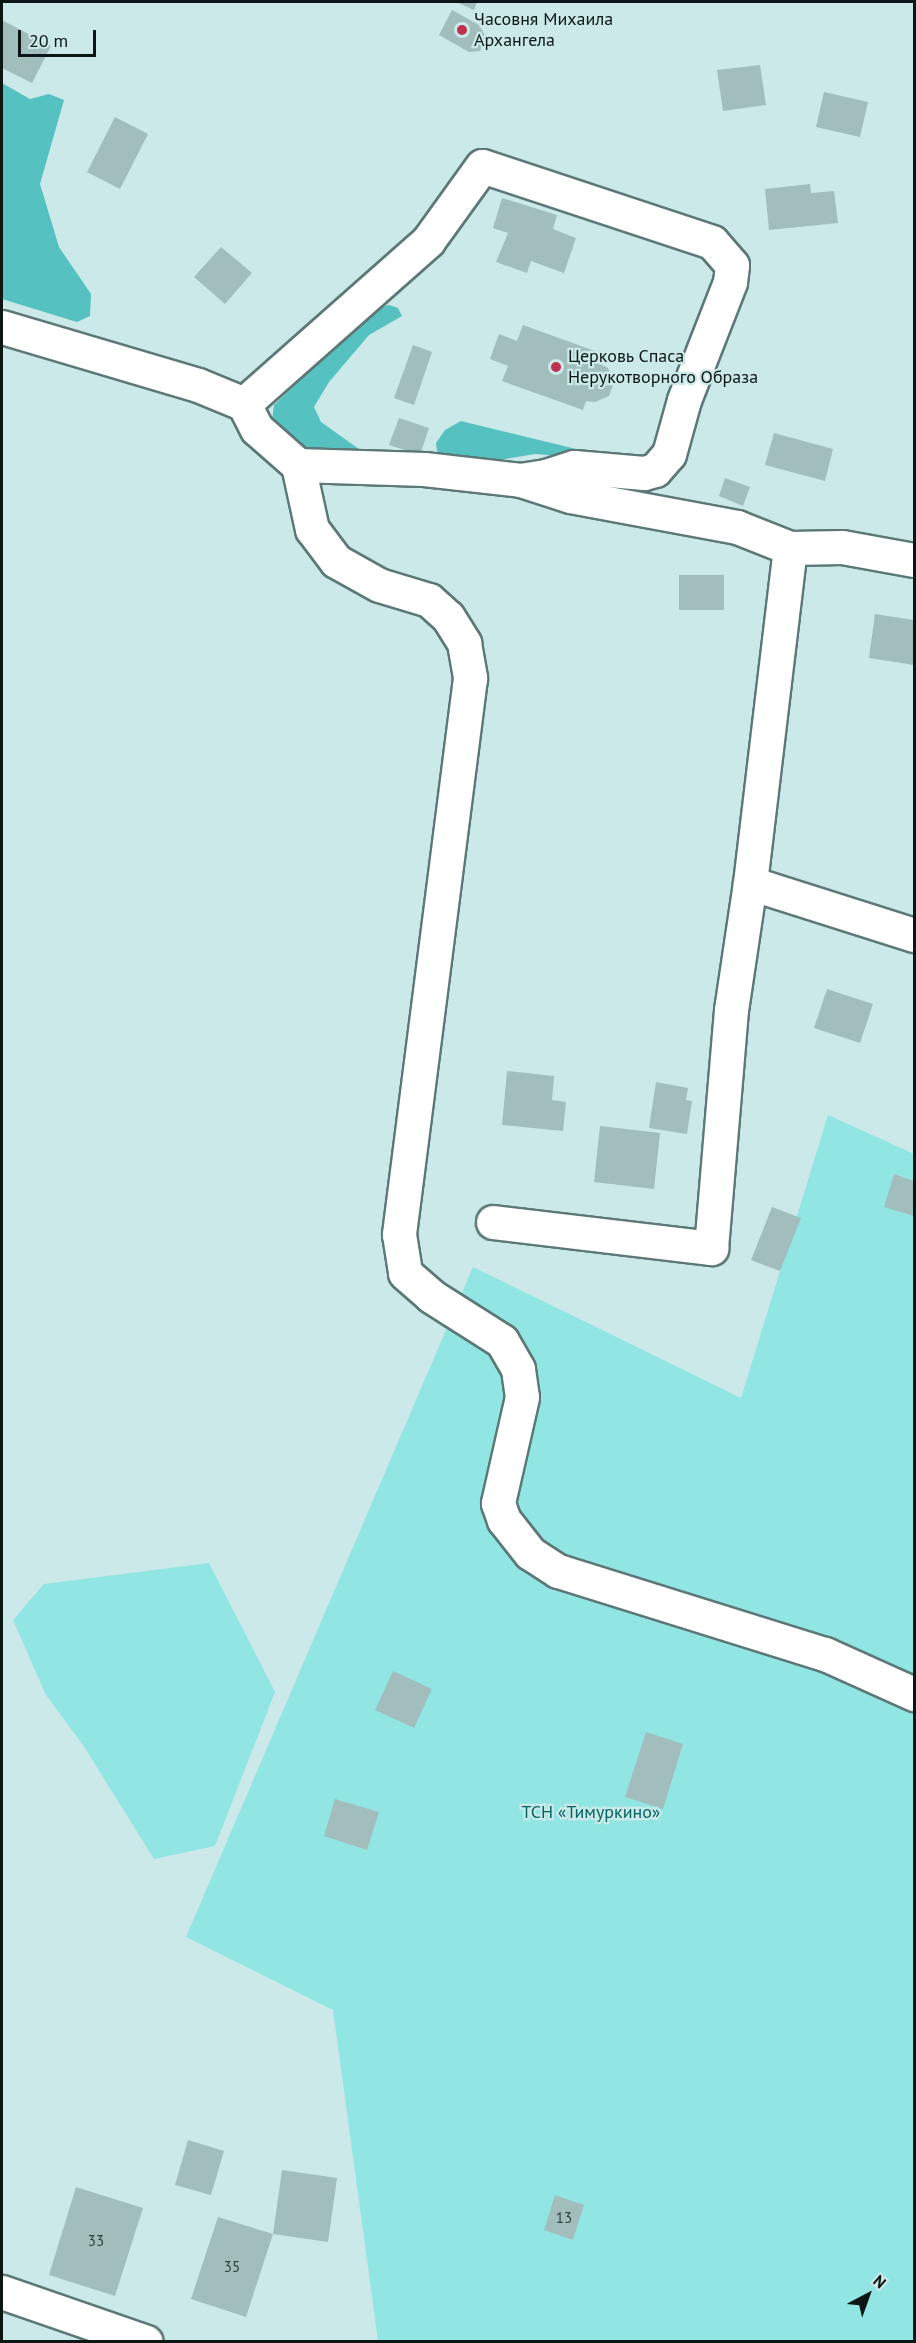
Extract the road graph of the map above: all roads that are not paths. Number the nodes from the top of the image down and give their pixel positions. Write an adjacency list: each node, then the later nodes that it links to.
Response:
1 (2, 327): 2 (street)
2 (244, 404): 3 (street); 4 (street)
3 (298, 465): 4 (street); 10 (street)
4 (520, 480): 5 (street)
5 (790, 548): 6 (street); 7 (street)
6 (915, 560)
7 (750, 883): 8 (street); 9 (street)
8 (915, 935)
9 (494, 1222)
10 (915, 1694)
11 (2, 2292): 12 (street)
12 (146, 2342)

